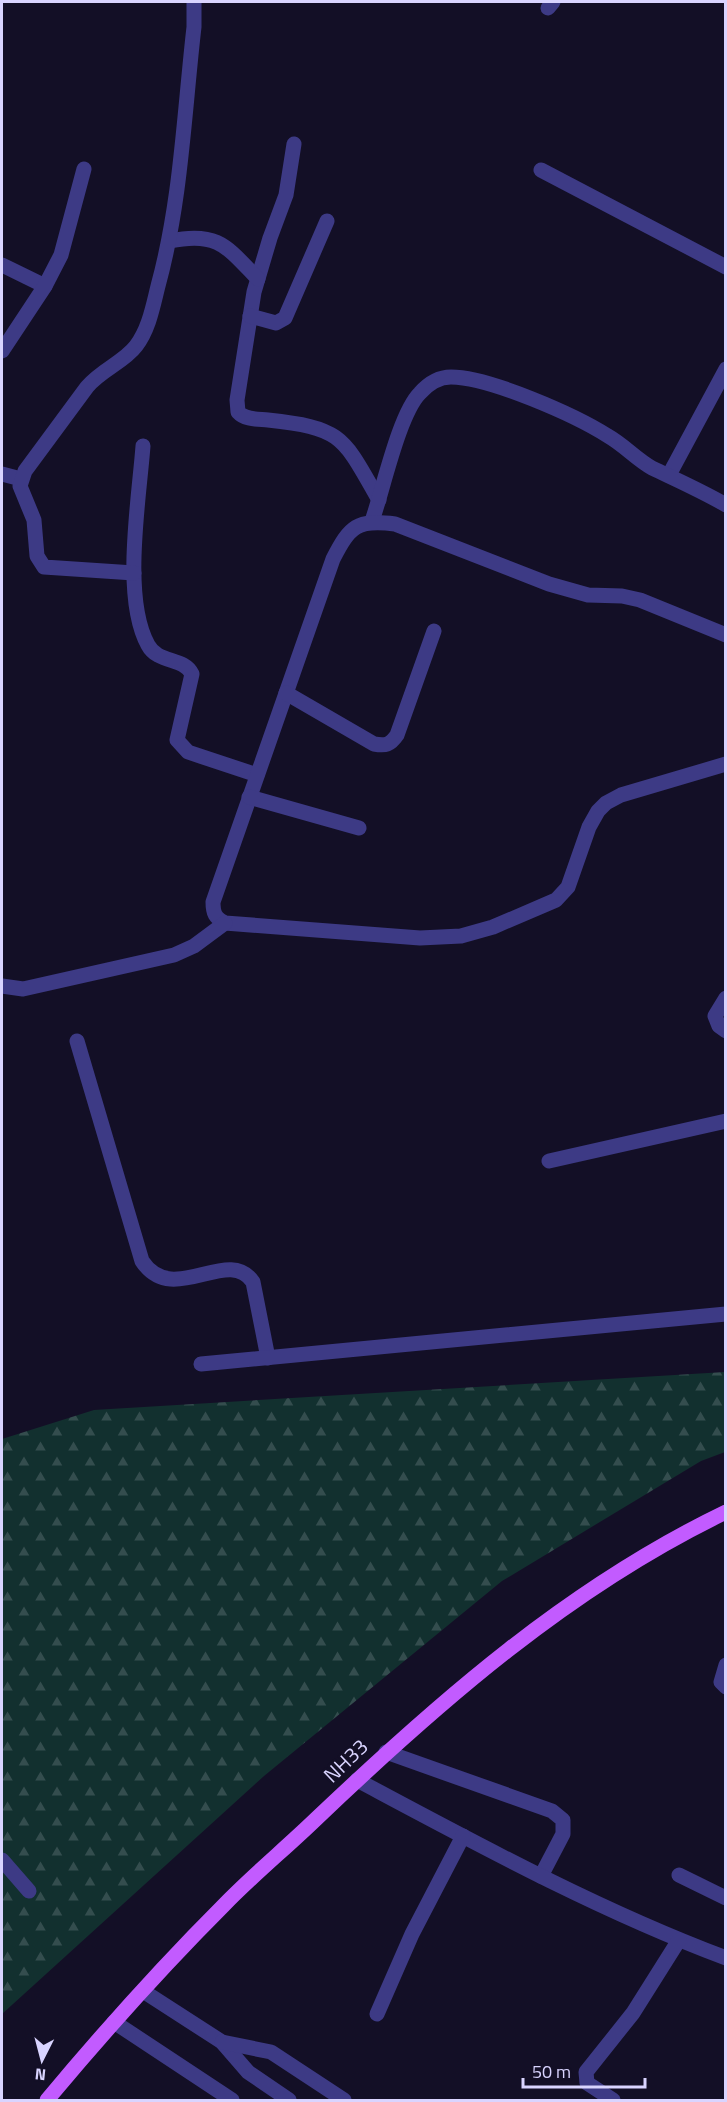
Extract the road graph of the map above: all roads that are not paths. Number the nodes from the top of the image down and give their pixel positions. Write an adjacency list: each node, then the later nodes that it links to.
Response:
1 (194, 2): 6 (street)
2 (294, 144): 9 (street)
3 (84, 170): 10 (street)
4 (541, 170): 8 (street)
5 (327, 221): 11 (street)
6 (170, 241): 9 (street); 17 (street)
7 (2, 265): 10 (street)
8 (726, 267)
9 (258, 279): 11 (street)
10 (45, 286): 12 (street)
11 (250, 316): 18 (street)
12 (2, 351)
13 (726, 369): 16 (street)
14 (143, 446): 21 (street)
15 (2, 474): 17 (street)
16 (669, 475): 18 (street); 19 (street)
17 (21, 479): 21 (street)
18 (379, 500): 20 (street)
19 (726, 505)
20 (372, 521): 23 (street); 24 (street)
21 (134, 573): 26 (street)
22 (434, 631): 24 (street)
23 (726, 635)
24 (286, 693): 26 (street)
25 (726, 764): 29 (street)
26 (257, 775): 27 (street)
27 (249, 797): 28 (street); 29 (street)
28 (359, 828)
29 (225, 923): 30 (street)
30 (2, 986)
31 (726, 998): 32 (street)
32 (726, 1031)
33 (77, 1041): 37 (street)
34 (726, 1121): 35 (street)
35 (549, 1161)
36 (726, 1314): 37 (street)
37 (268, 1358): 38 (street)
38 (201, 1364)
39 (726, 1512): 42 (main road, NH33)
40 (726, 1665): 41 (street)
41 (726, 1688)
42 (386, 1752): 43 (main road, NH33); 47 (street)
43 (357, 1780): 44 (street); 52 (main road, NH33)
44 (463, 1836): 47 (street); 53 (street)
45 (2, 1860): 48 (street)
46 (679, 1875): 49 (street)
47 (541, 1876): 50 (street)
48 (29, 1891)
49 (726, 1898)
50 (679, 1940): 51 (street); 60 (street)
51 (725, 1957)
52 (143, 1991): 54 (main road, NH33); 55 (street)
53 (377, 2014)
54 (114, 2022): 56 (main road, NH33); 57 (street)
55 (222, 2042): 58 (street); 59 (street)
56 (47, 2100)
57 (232, 2100)
58 (289, 2100)
59 (344, 2100)
60 (613, 2100)

